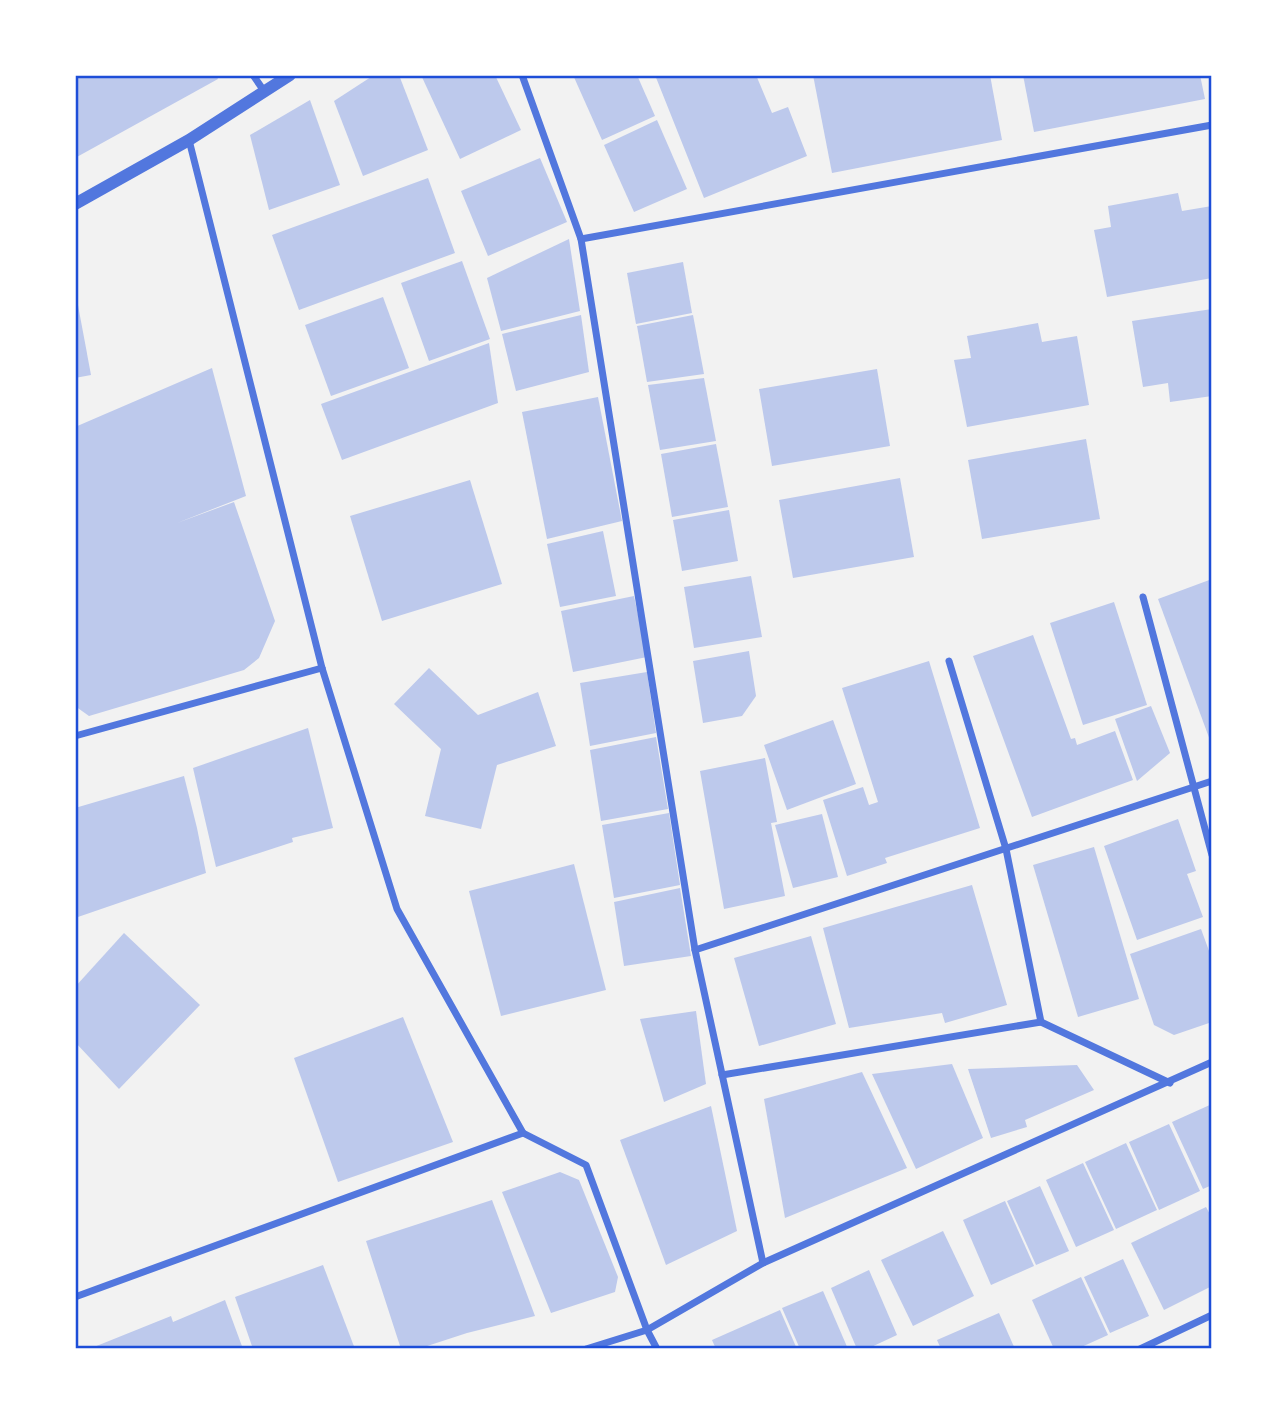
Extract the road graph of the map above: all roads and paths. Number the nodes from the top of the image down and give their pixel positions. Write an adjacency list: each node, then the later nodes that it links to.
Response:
1 (253, 75): 4 (street)
2 (290, 75): 4 (street)
3 (522, 75): 8 (street)
4 (264, 91): 6 (street)
5 (1212, 125): 8 (street)
6 (189, 139): 7 (street); 11 (street)
7 (75, 204)
8 (581, 239): 17 (street)
9 (1143, 597): 14 (street)
10 (949, 661): 15 (street)
11 (322, 668): 12 (street); 22 (street)
12 (75, 736)
13 (1212, 780): 14 (street)
14 (1194, 787): 15 (street); 16 (street)
15 (1006, 849): 17 (street); 18 (street)
16 (1212, 855)
17 (695, 950): 20 (street)
18 (1041, 1022): 20 (street); 21 (street)
19 (1212, 1062): 21 (street)
20 (722, 1075): 23 (street)
21 (1170, 1083): 23 (street)
22 (523, 1133): 24 (street); 26 (street)
23 (763, 1263): 26 (street)
24 (75, 1297)
25 (1212, 1315): 29 (street)
26 (648, 1330): 27 (street); 28 (street)
27 (586, 1349)
28 (657, 1349)
29 (1140, 1349)

